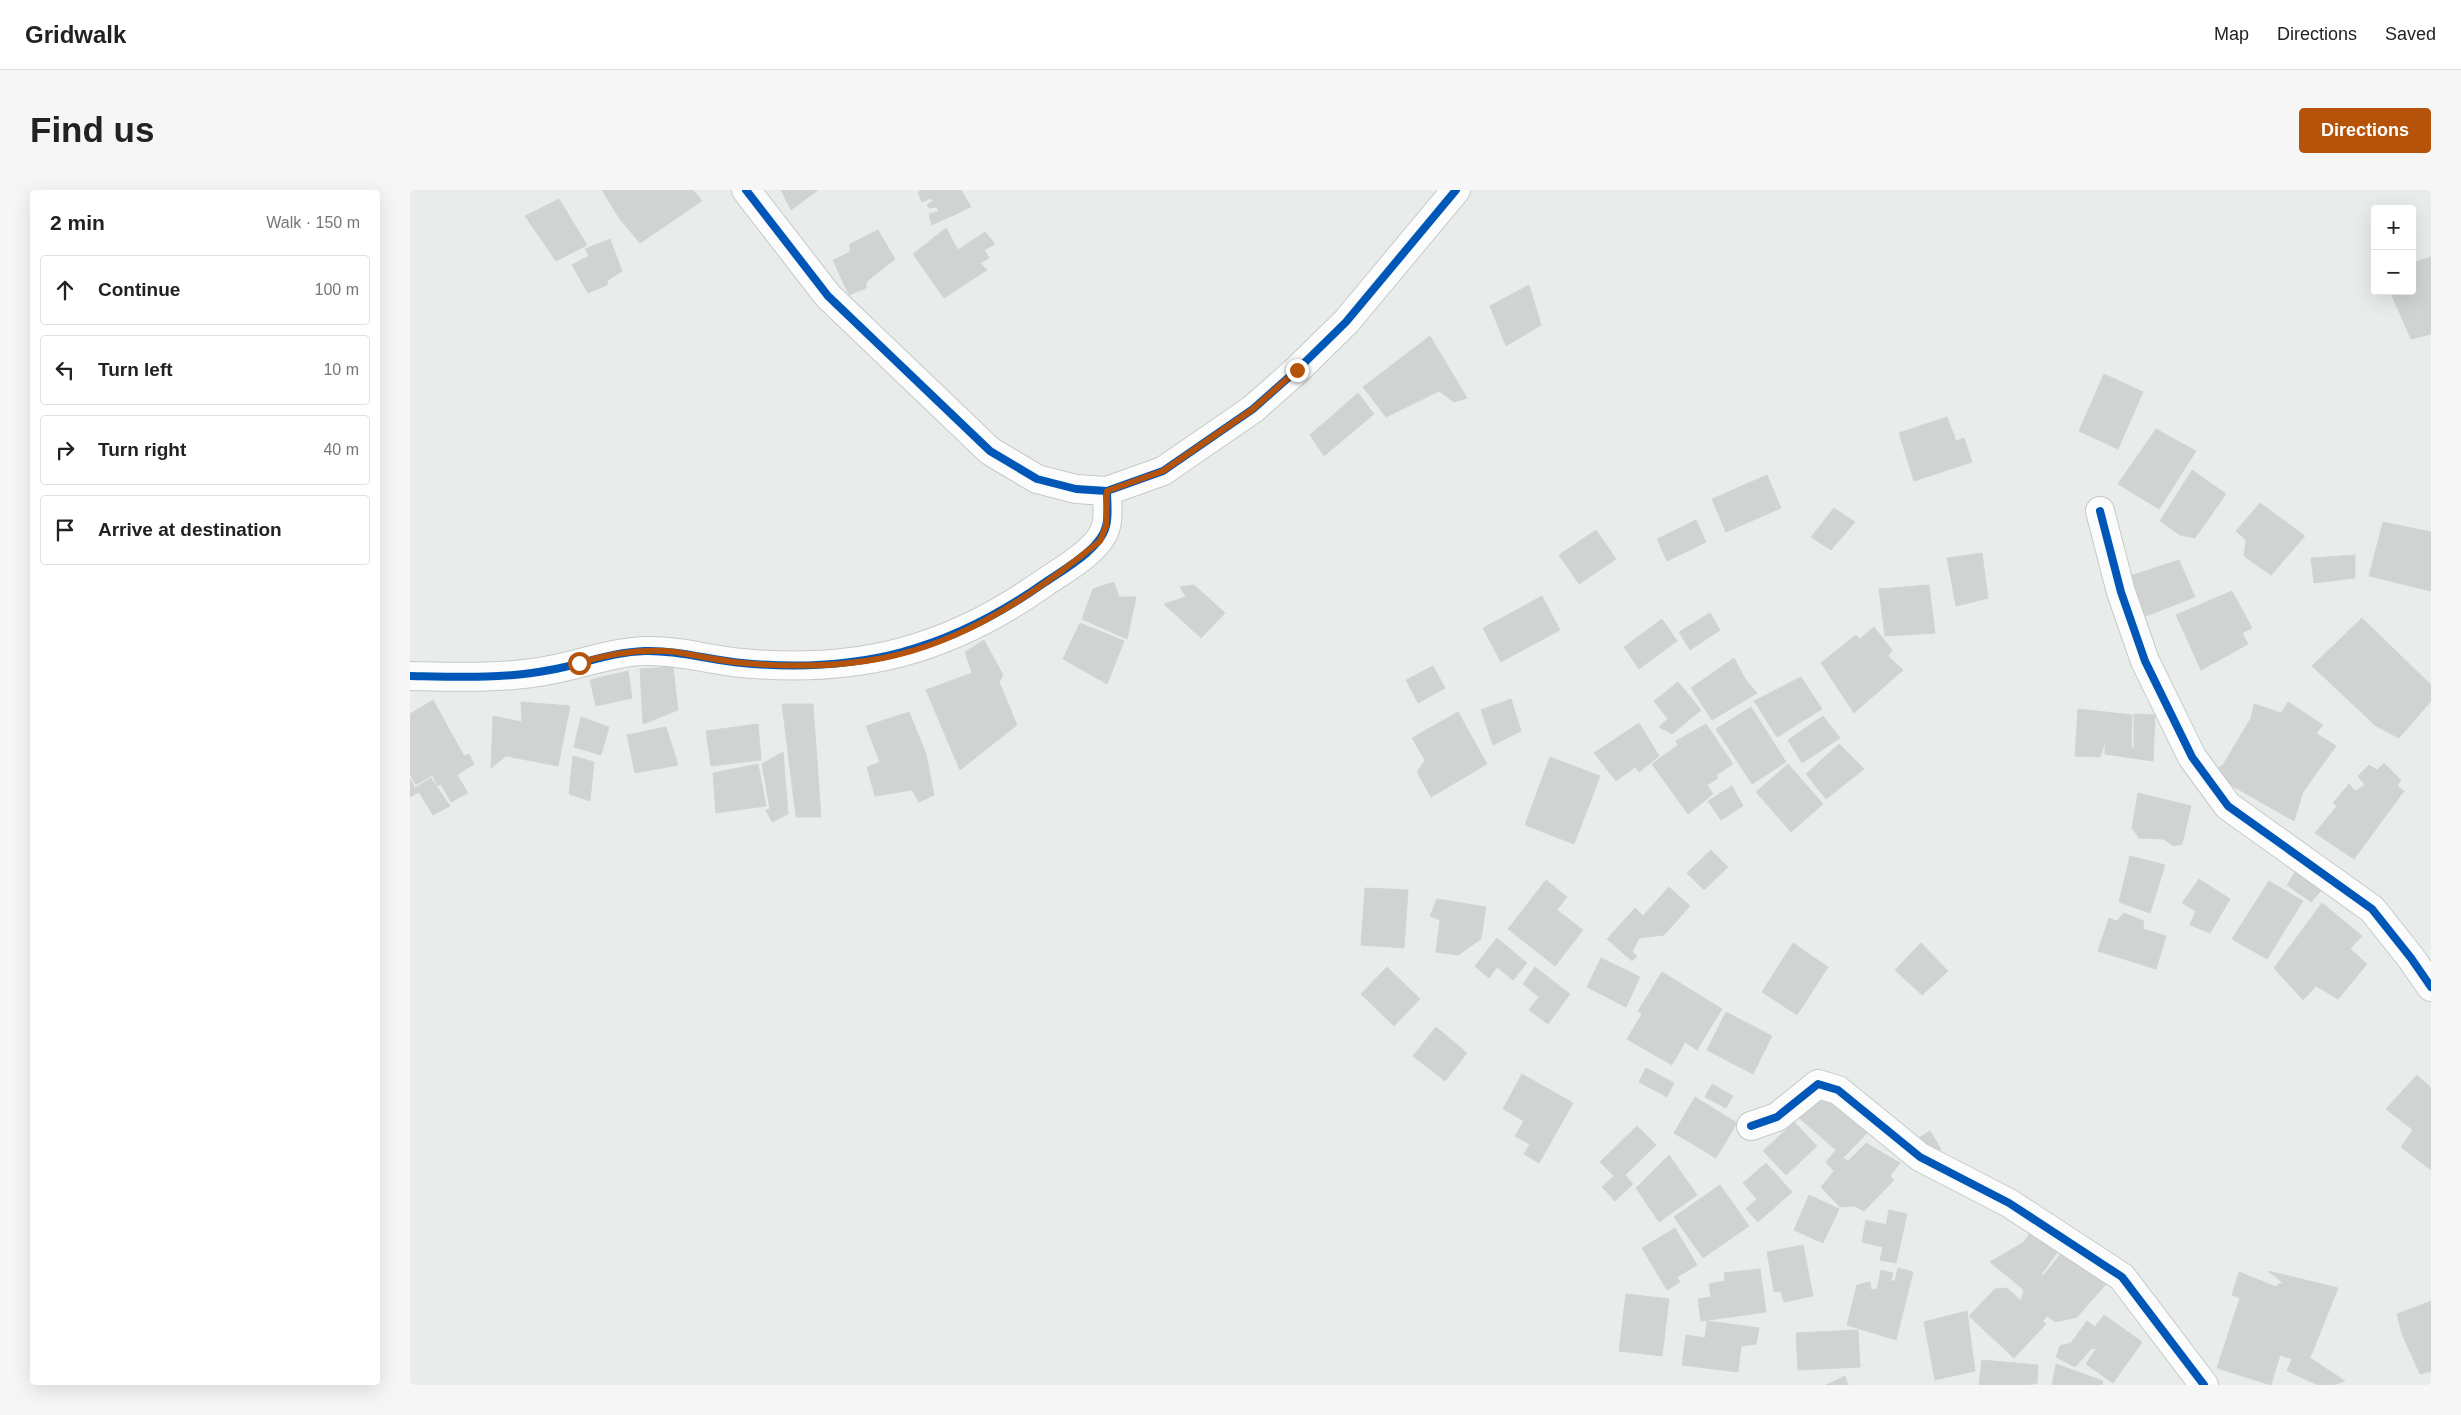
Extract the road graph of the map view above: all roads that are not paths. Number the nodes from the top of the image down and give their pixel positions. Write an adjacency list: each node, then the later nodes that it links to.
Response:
1 (746, 190): 3 (street)
2 (1456, 190): 3 (street)
3 (1107, 491): 5 (street)
4 (2100, 511): 6 (street)
5 (410, 676)
6 (2431, 988)
7 (1751, 1126): 8 (street)
8 (2204, 1385)

